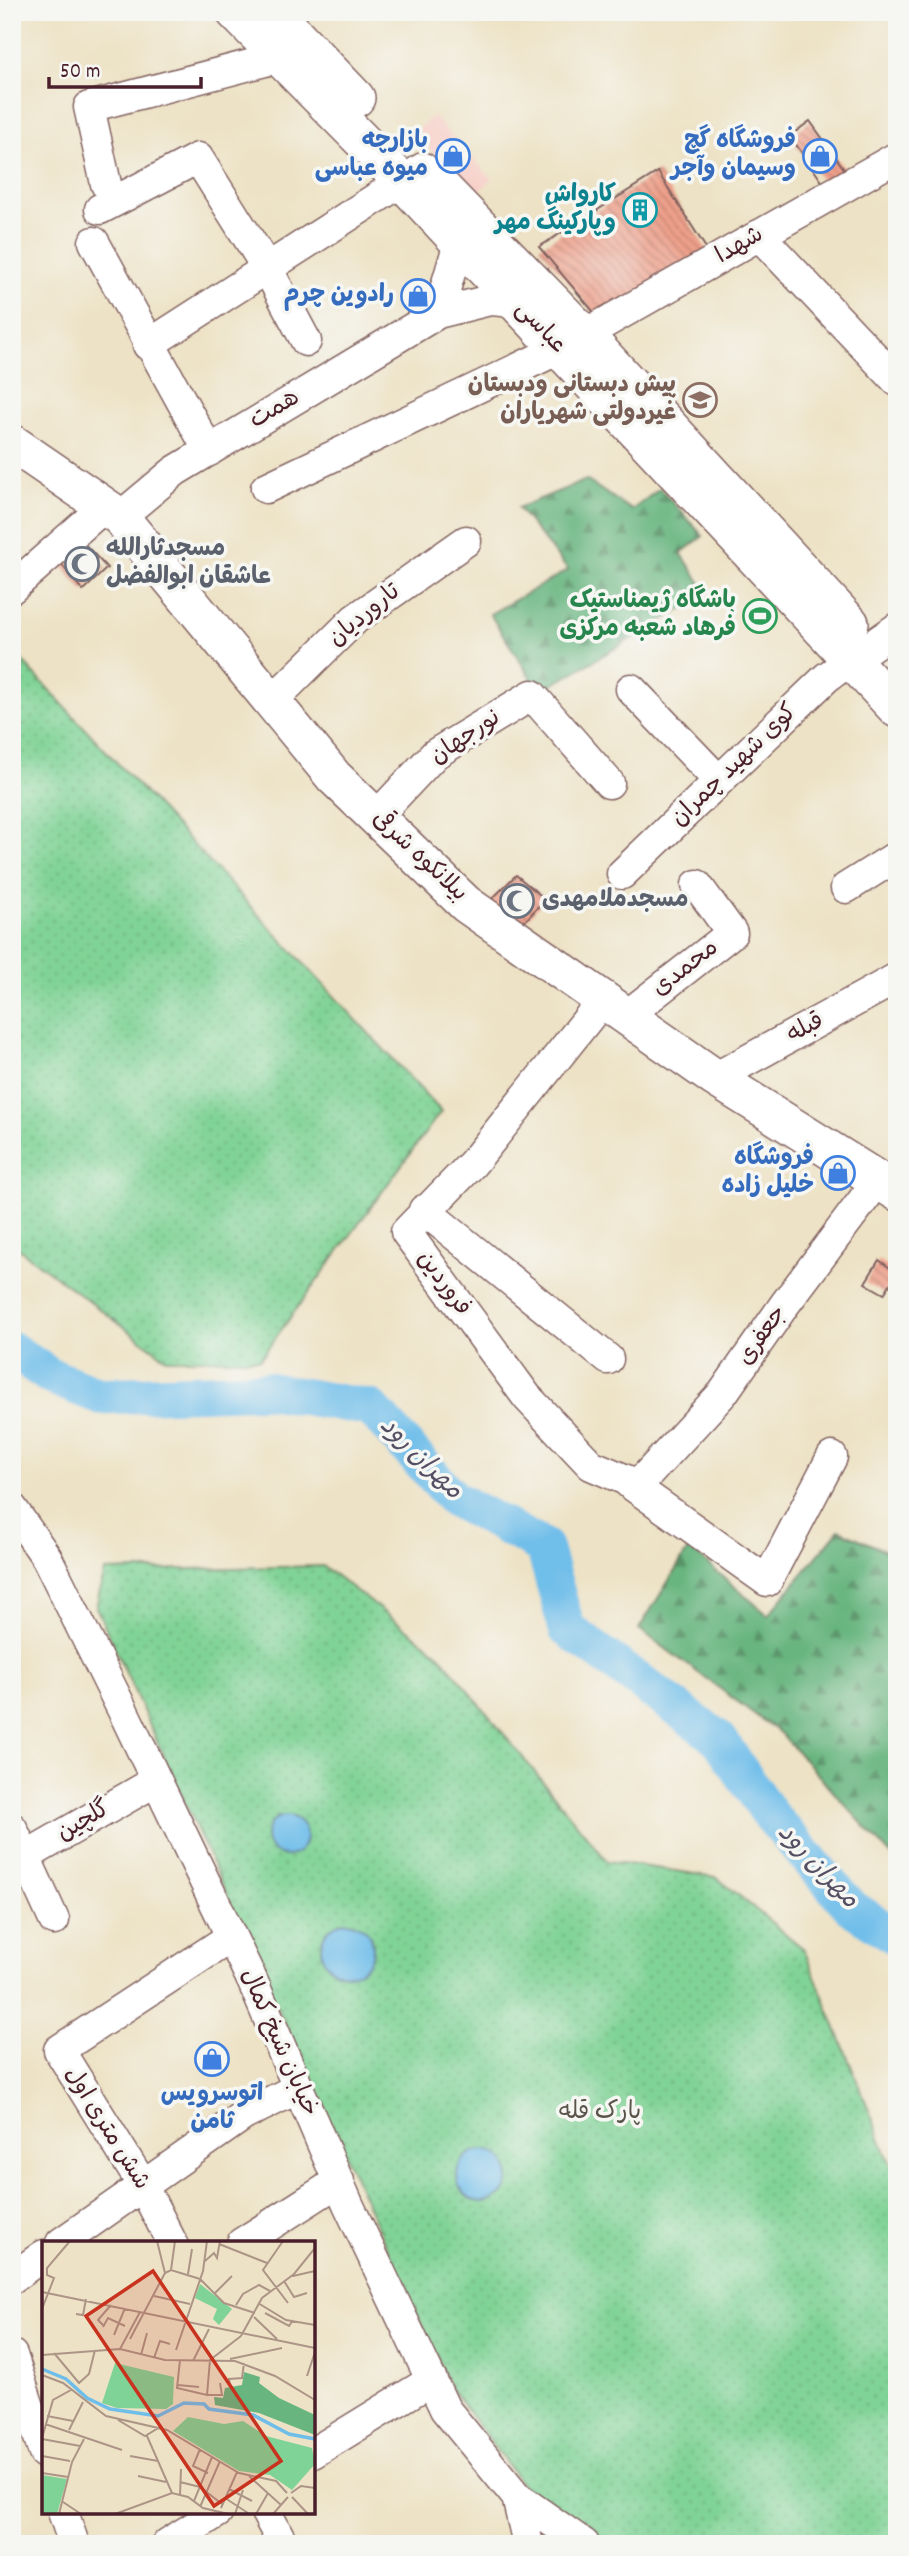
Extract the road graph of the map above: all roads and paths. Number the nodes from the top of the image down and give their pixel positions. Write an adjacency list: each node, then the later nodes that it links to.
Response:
1 (235, 12): 3 (main road, عباسى)
2 (274, 12): 3 (main road, عباسى)
3 (294, 54): 5 (main road, عباسى); 9 (street)
4 (897, 157): 7 (street, شهدا)
5 (413, 174): 6 (main road, عباسى); 9 (street)
6 (463, 228): 10 (main road, عباسى); 11 (main road, عباسى); 12 (street)
7 (759, 235): 14 (street, شهدا); 16 (street)
8 (94, 243): 15 (street)
9 (267, 268): 13 (street); 15 (street)
10 (516, 303): 11 (street, همت); 12 (street, همت); 14 (main road, عباسى)
11 (554, 303): 14 (main road, عباسى)
12 (438, 313): 18 (street, همت)
13 (306, 341)
14 (571, 342): 19 (street, شهدا); 23 (main road, عباسى)
15 (148, 345): 18 (street)
16 (897, 382)
17 (12, 443): 20 (main road, بیلانکوه شرقی)
18 (209, 451): 20 (street, همت)
19 (266, 488)
20 (112, 511): 22 (street, همت); 26 (main road, بیلانکوه شرقی)
21 (466, 541): 26 (street, تاروردیان)
22 (12, 588)
23 (872, 644): 24 (main road, عباسى); 27 (main road, عباسى); 28 (street, کوی شهید چمران)
24 (897, 672)
25 (631, 689): 28 (street)
26 (272, 701): 30 (main road, بیلانکوه شرقی)
27 (897, 709)
28 (719, 781): 32 (street, کوی شهید چمران)
29 (608, 783): 30 (street, نورجهان)
30 (376, 817): 36 (main road, بیلانکوه شرقی)
31 (897, 856): 34 (street)
32 (622, 874)
33 (697, 885): 36 (street, محمدی)
34 (846, 888)
35 (897, 978): 37 (street, قبله)
36 (614, 1008): 37 (main road, بیلانکوه شرقی); 39 (street, فروردین)
37 (715, 1078): 38 (main road, بیلانکوه شرقی)
38 (891, 1183): 42 (street, جعفری)
39 (424, 1210): 40 (street); 42 (street, فروردین)
40 (608, 1359)
41 (832, 1457): 42 (street)
42 (633, 1484)
43 (12, 1508): 44 (street, خیابان شیخ کمال)
44 (156, 1781): 46 (street, گلچین); 48 (street, خیابان شیخ کمال)
45 (12, 1828): 46 (street)
46 (19, 1860): 47 (street)
47 (54, 1920)
48 (231, 1937): 49 (street, خیابان شیخ کمال); 51 (street, شش متری اول)
49 (298, 2088): 50 (street, خیابان شیخ کمال); 51 (street)
50 (338, 2180): 54 (street); 58 (street, خیابان شیخ کمال)
51 (142, 2184): 52 (street); 53 (street, شش متری اول)
52 (64, 2241)
53 (171, 2241)
54 (245, 2241)
55 (42, 2256): 56 (street)
56 (12, 2278)
57 (12, 2355): 59 (street)
58 (432, 2380): 61 (street); 62 (street, خیابان شیخ کمال)
59 (26, 2382): 60 (street)
60 (42, 2445)
61 (315, 2447)
62 (517, 2497): 69 (street); 70 (street, خیابان شیخ کمال)
63 (65, 2514): 66 (street)
64 (268, 2514): 68 (street)
65 (209, 2515): 67 (street)
66 (74, 2544)
67 (167, 2544)
68 (283, 2544)
69 (528, 2544)
70 (584, 2544)

